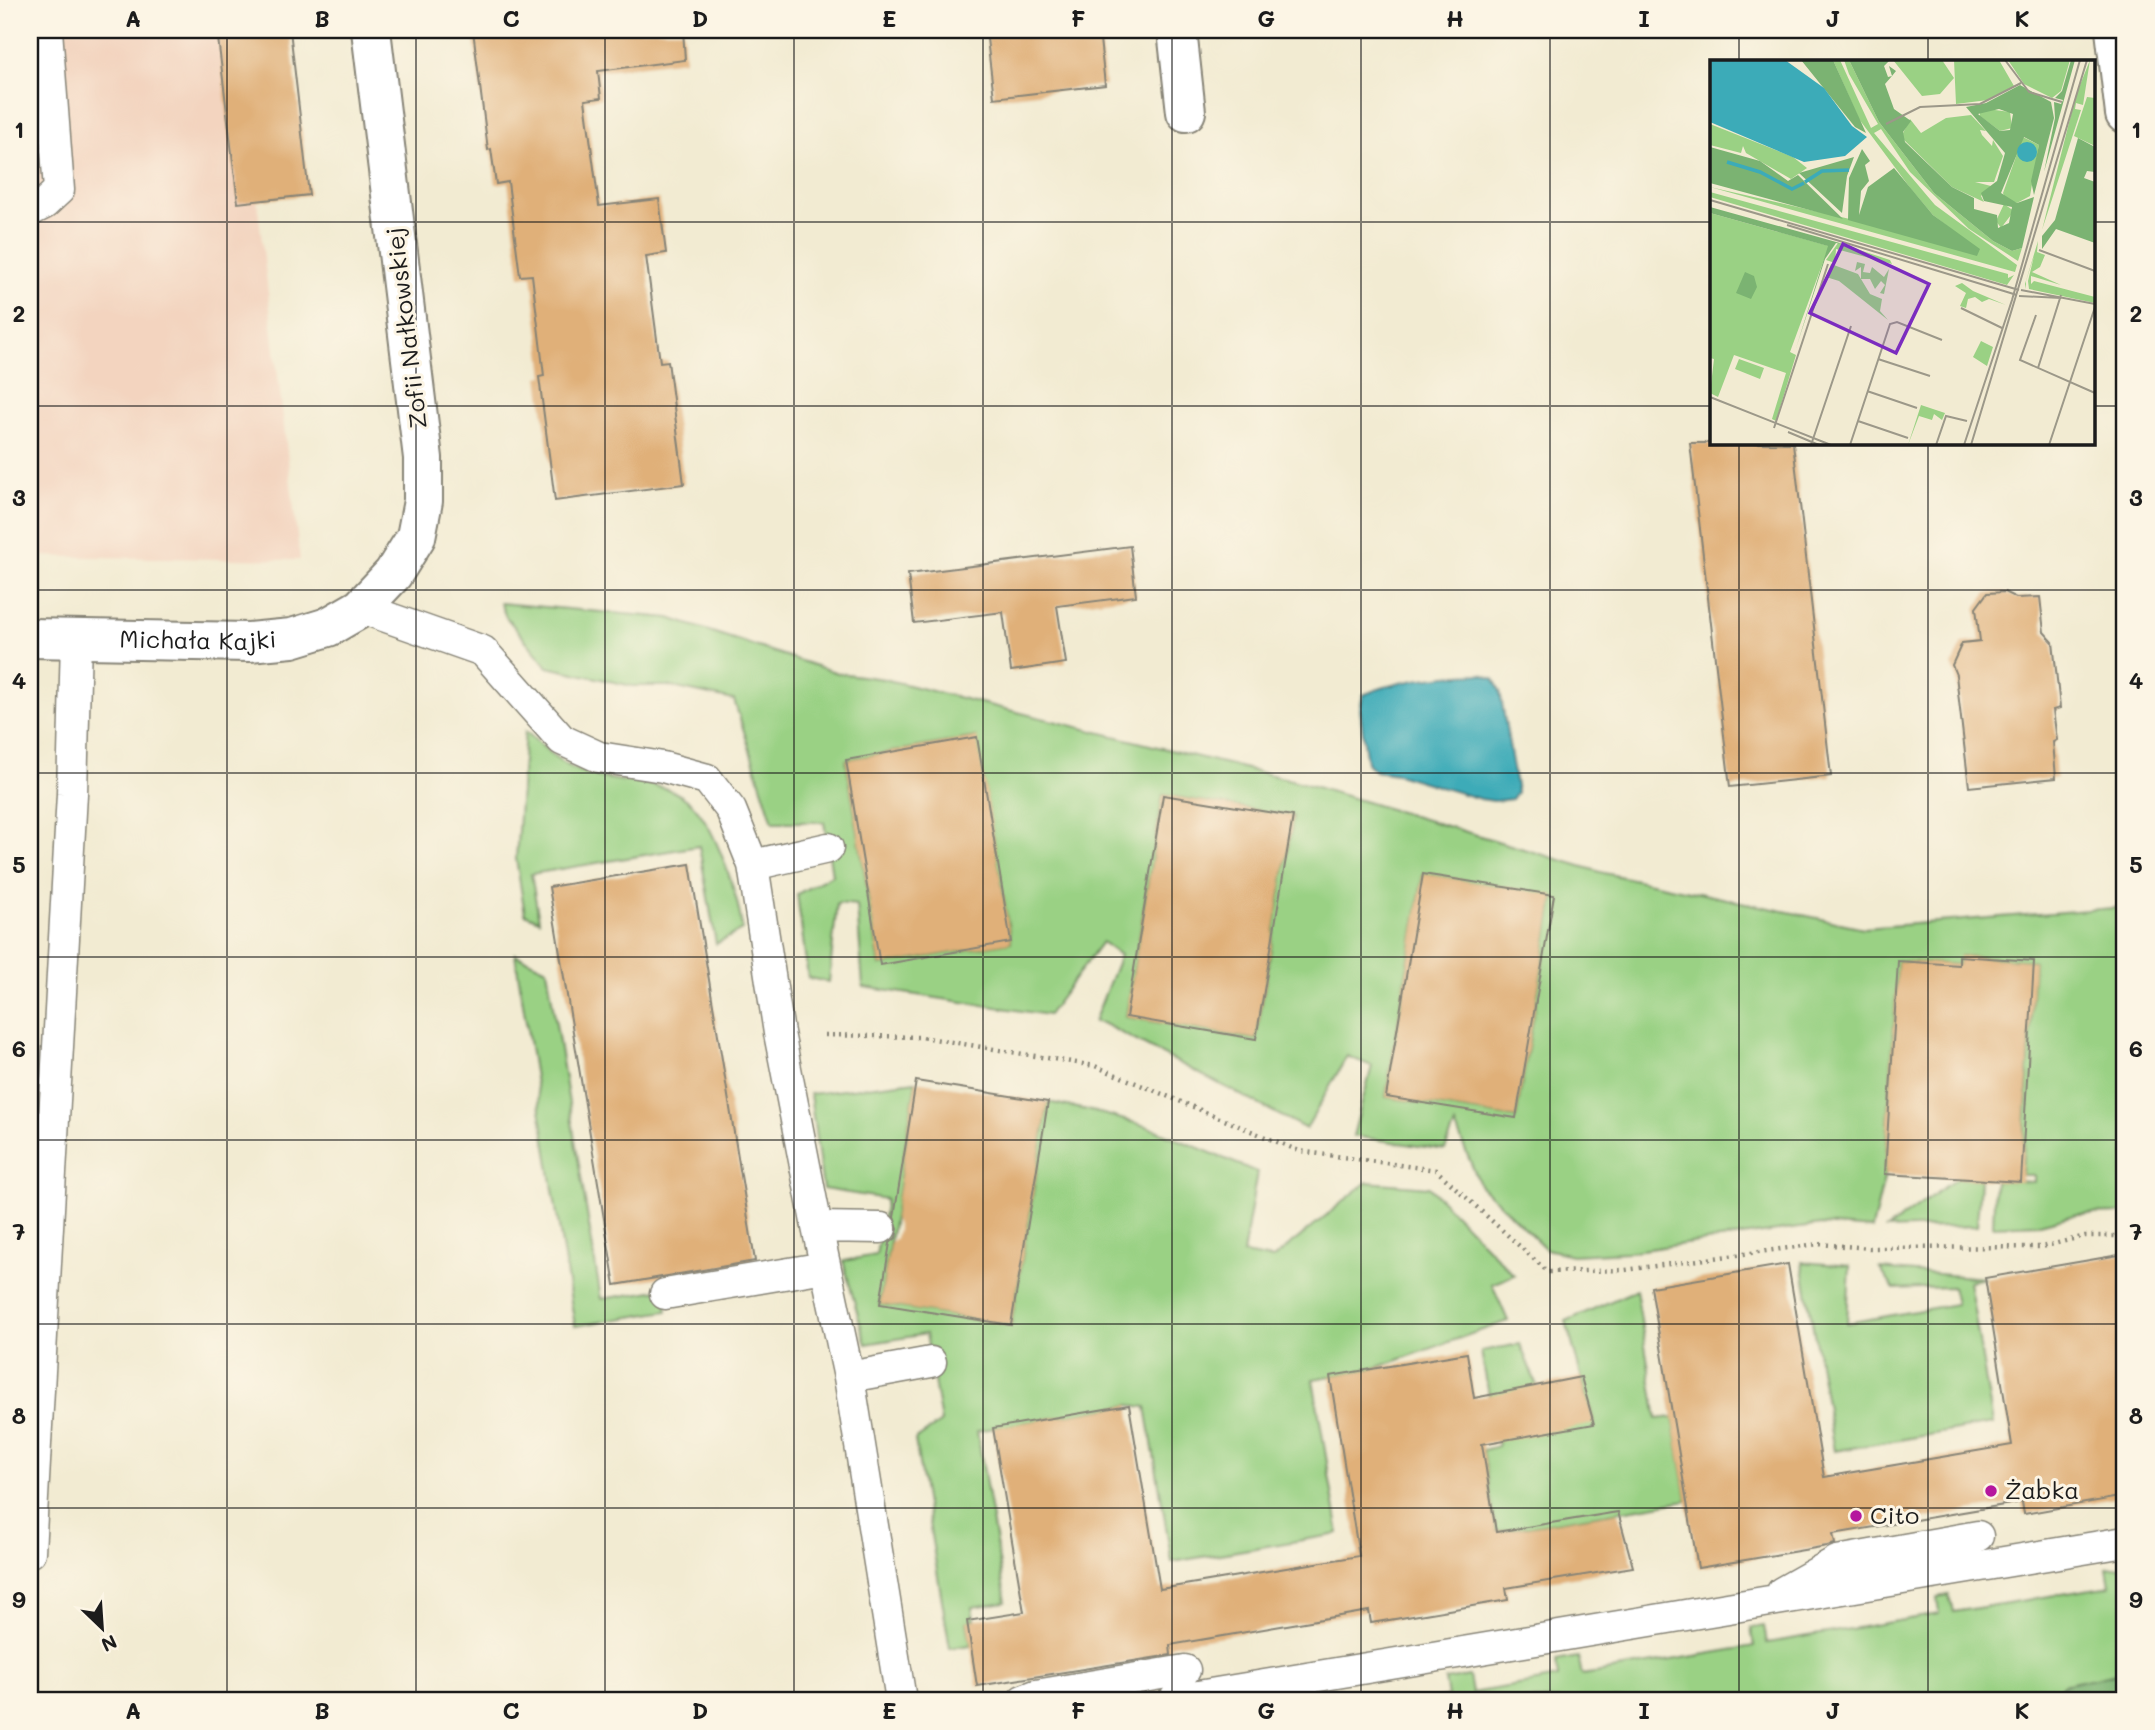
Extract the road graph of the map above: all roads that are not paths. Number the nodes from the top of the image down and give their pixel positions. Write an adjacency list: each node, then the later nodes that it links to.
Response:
1 (47, 30): 7 (lane)
2 (371, 30): 8 (street, Zofii Nałkowskiej)
3 (1177, 30): 5 (street)
4 (2115, 30): 6 (street)
5 (1186, 112)
6 (2125, 114)
7 (30, 211)
8 (361, 608): 10 (street, Michała Kajki); 12 (lane)
9 (30, 638): 10 (street, Michała Kajki)
10 (76, 639): 15 (lane)
11 (828, 848): 12 (lane)
12 (753, 865): 13 (lane)
13 (817, 1227): 14 (lane); 16 (lane)
14 (881, 1228)
15 (39, 1242): 19 (lane)
16 (825, 1267): 17 (lane); 20 (lane)
17 (665, 1294)
18 (931, 1362): 20 (lane)
19 (35, 1373): 23 (lane)
20 (849, 1377): 26 (lane)
21 (1978, 1536): 24 (lane)
22 (2125, 1542): 24 (lane)
23 (30, 1552)
24 (1761, 1603): 28 (lane)
25 (1185, 1670): 27 (lane)
26 (901, 1700)
27 (1023, 1700)
28 (1174, 1700)

